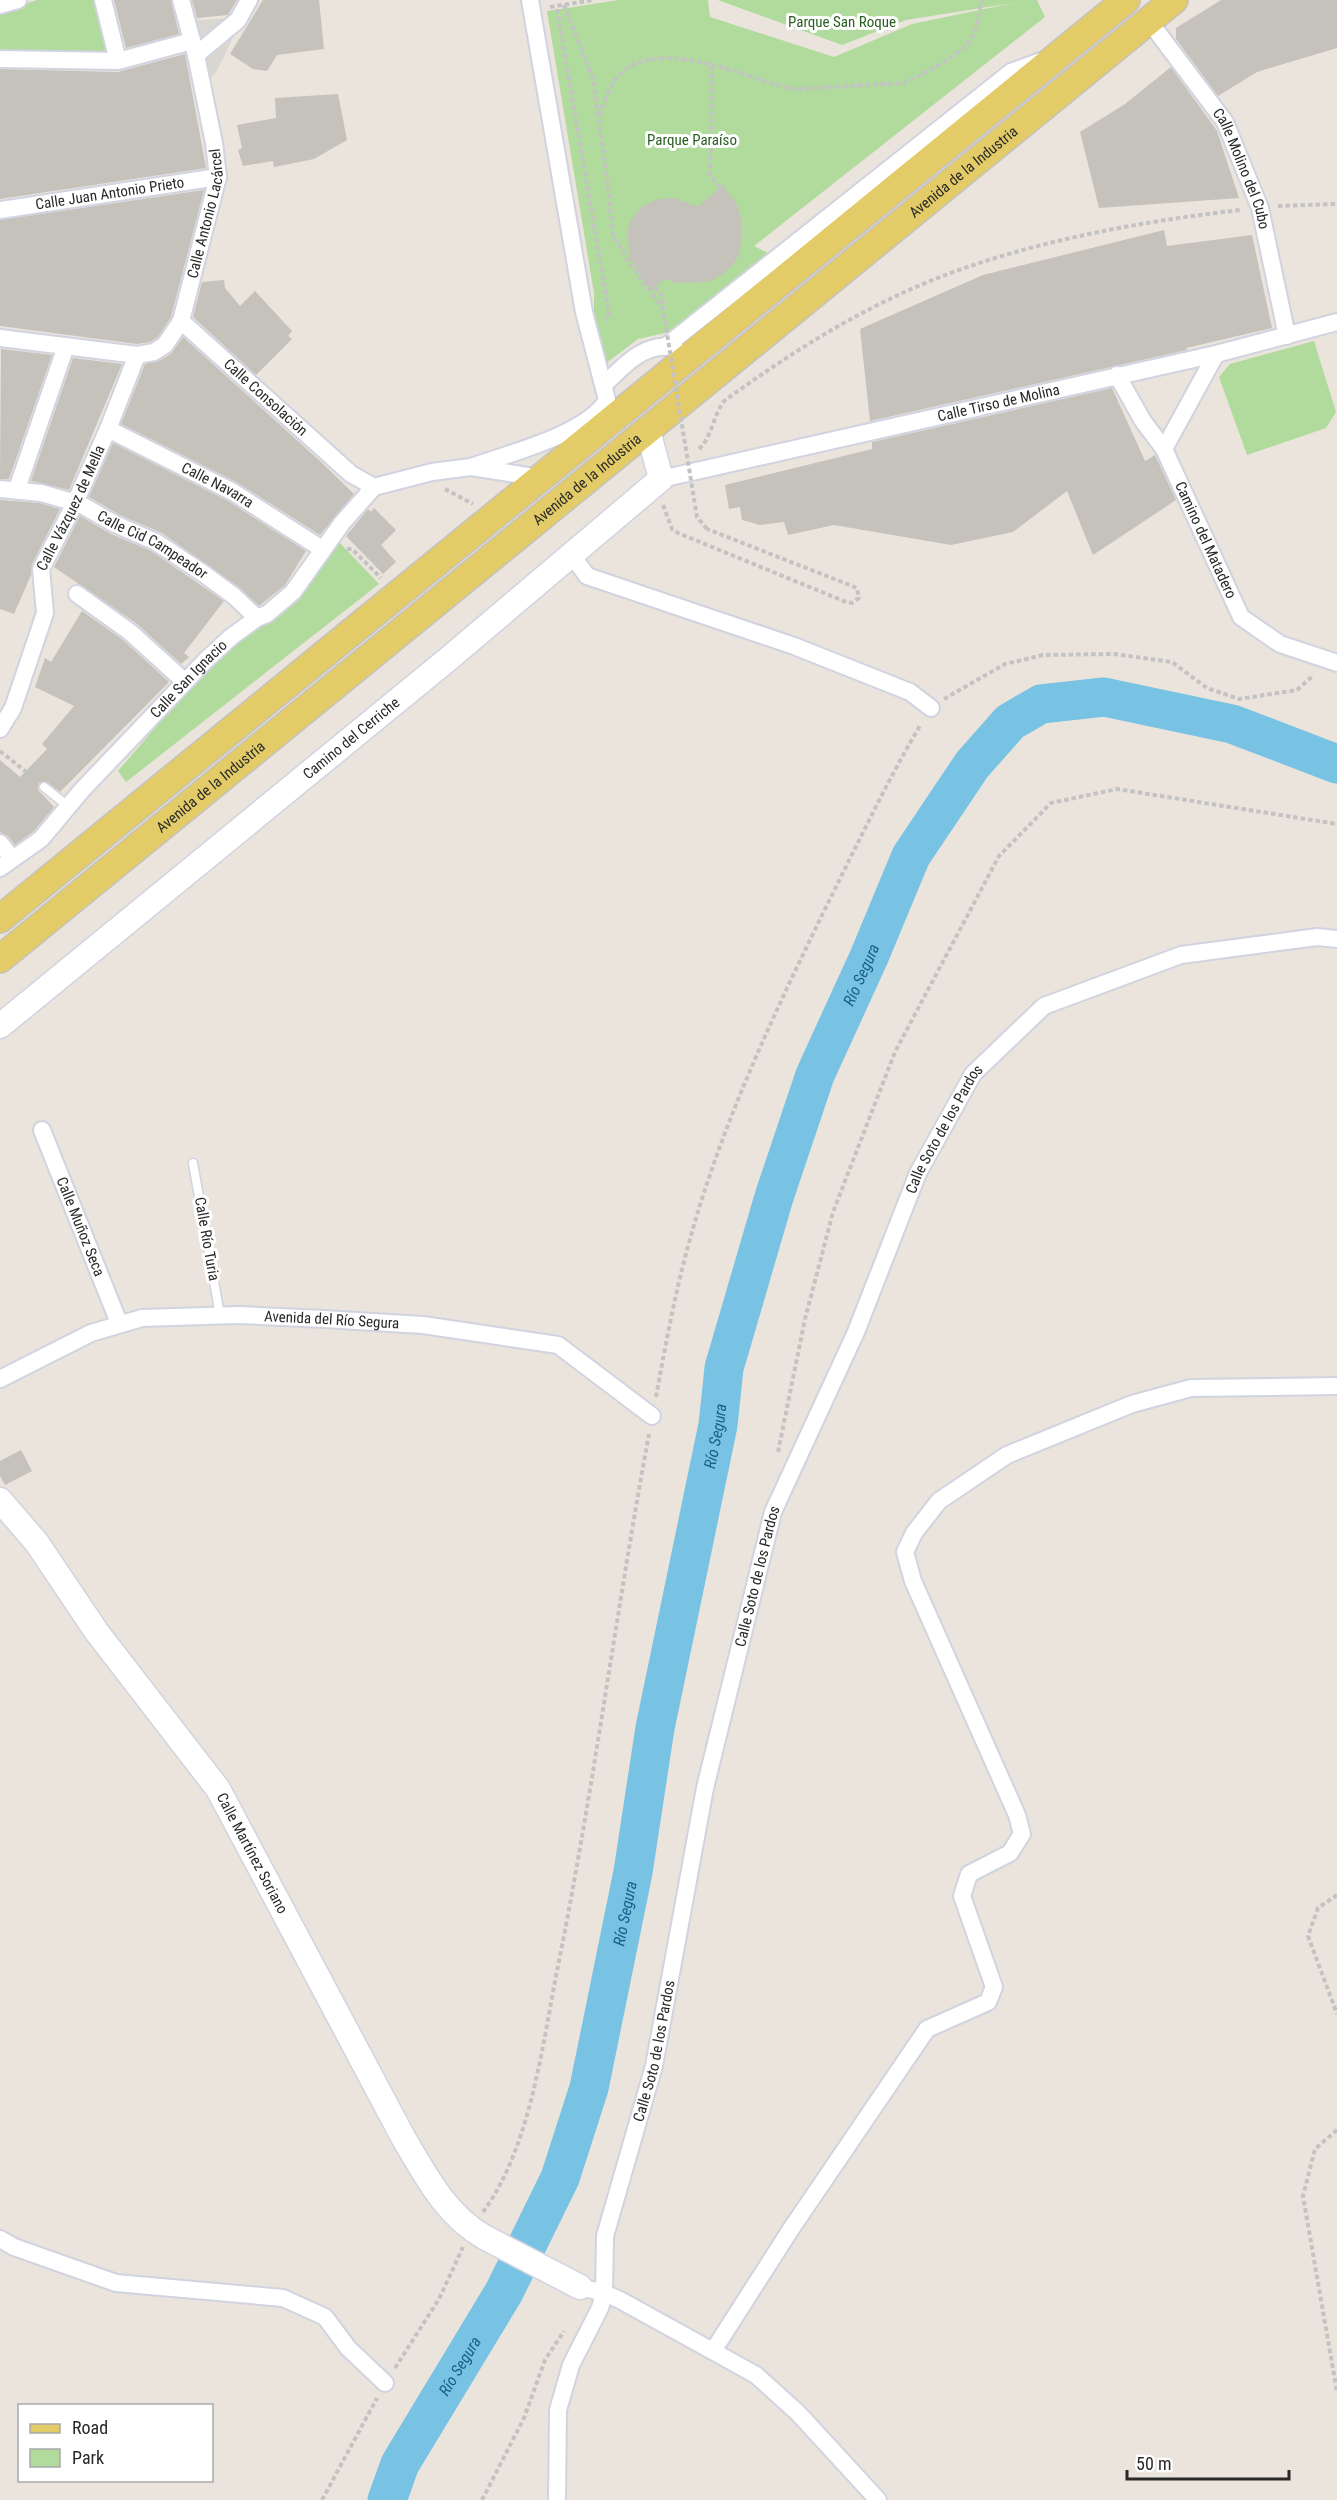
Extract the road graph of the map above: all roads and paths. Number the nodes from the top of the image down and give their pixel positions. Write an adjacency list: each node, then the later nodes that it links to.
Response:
1 (18, 0): 9 (street)
2 (103, 0): 16 (street)
3 (181, 0): 13 (street, Calle Antonio Lacárcel)
4 (249, 0): 13 (street)
5 (592, 0): 11 (path)
6 (982, 0): 17 (path)
7 (1126, 0): 14 (main road, Avenida de la Industria)
8 (1174, 0): 12 (main road, Avenida de la Industria)
9 (0, 5)
10 (531, 5): 11 (path); 36 (street)
11 (564, 5): 18 (path)
12 (1149, 21): 22 (street, Calle Molino del Cubo); 38 (main road, Avenida de la Industria)
13 (194, 48): 16 (street); 19 (street, Calle Antonio Lacárcel)
14 (1059, 54): 31 (street); 32 (main road, Avenida de la Industria)
15 (0, 59): 16 (street)
16 (118, 61)
17 (712, 66): 18 (path); 20 (path)
18 (599, 115): 25 (path, bridge)
19 (218, 177): 23 (street, Calle Juan Antonio Prieto); 26 (street, Calle Antonio Lacárcel)
20 (720, 187)
21 (1337, 204): 22 (path)
22 (1260, 208): 28 (street, Calle Molino del Cubo); 42 (path)
23 (0, 210)
24 (655, 287): 25 (path)
25 (663, 309): 42 (path, bridge)
26 (182, 321): 34 (street); 44 (street, Calle Consolación)
27 (1337, 322): 28 (street, Calle Tirso de Molina)
28 (1287, 336): 33 (street, Calle Tirso de Molina)
29 (0, 338): 30 (street)
30 (66, 346): 34 (street); 46 (street)
31 (666, 346): 32 (street); 36 (street)
32 (694, 353): 36 (main road, Avenida de la Industria)
33 (1216, 354): 35 (street, Calle Tirso de Molina); 39 (street)
34 (137, 355): 37 (street, Calle Vázquez de Mella)
35 (1118, 375): 39 (street, Camino del Matadero); 42 (street, Calle Tirso de Molina)
36 (609, 400): 38 (street); 40 (street); 43 (main road, Avenida de la Industria)
37 (108, 429): 47 (street, Calle Vázquez de Mella); 49 (street, Calle Navarra)
38 (648, 430): 42 (street); 67 (main road, Avenida de la Industria)
39 (1164, 448): 55 (street, Camino del Matadero)
40 (471, 468): 41 (street); 43 (street)
41 (432, 472): 44 (street); 48 (path)
42 (657, 476): 51 (street, Camino del Cerriche)
43 (540, 478): 65 (main road, Avenida de la Industria)
44 (374, 487): 49 (street, Calle San Ignacio)
45 (0, 489): 46 (street, Calle Cid Campeador)
46 (17, 489): 47 (street, Calle Cid Campeador)
47 (75, 503): 54 (street, Calle Cid Campeador); 58 (street, Calle Vázquez de Mella)
48 (479, 508)
49 (322, 549): 54 (street, Calle San Ignacio)
50 (345, 549): 52 (path)
51 (571, 554): 57 (street); 68 (street, Camino del Cerriche)
52 (386, 583)
53 (77, 594): 56 (street)
54 (257, 618): 56 (street, Calle San Ignacio)
55 (1334, 662): 57 (path)
56 (184, 681): 61 (street, Calle San Ignacio)
57 (931, 708): 75 (path)
58 (0, 729)
59 (0, 751): 60 (path)
60 (45, 787): 61 (lane)
61 (68, 806): 64 (street, Calle San Ignacio)
62 (1337, 824): 76 (path)
63 (0, 843): 64 (street)
64 (6, 863)
65 (0, 920)
66 (1337, 939): 84 (street, Calle Soto de los Pardos)
67 (0, 959)
68 (0, 1026)
69 (42, 1130): 72 (street, Calle Muñoz Seca)
70 (193, 1163): 71 (lane, Calle Río Turia)
71 (220, 1315): 72 (street, Avenida del Río Segura); 75 (street, Avenida del Río Segura)
72 (119, 1323): 73 (street, Avenida del Río Segura)
73 (0, 1379)
74 (1337, 1386): 86 (street)
75 (652, 1416): 81 (path)
76 (776, 1461)
77 (0, 1500): 81 (street, Calle Martínez Soriano)
78 (1337, 1895): 79 (path)
79 (1337, 2014)
80 (1337, 2130): 88 (path)
81 (477, 2233): 83 (street, Calle Martínez Soriano); 87 (path)
82 (0, 2240): 87 (street)
83 (580, 2287): 84 (street)
84 (604, 2293): 85 (street, Calle Soto de los Pardos); 86 (street)
85 (598, 2312): 90 (path); 91 (street, Calle Soto de los Pardos)
86 (713, 2351): 92 (street)
87 (385, 2383): 89 (path)
88 (1337, 2391)
89 (322, 2500)
90 (482, 2500)
91 (557, 2500)
92 (878, 2500)

